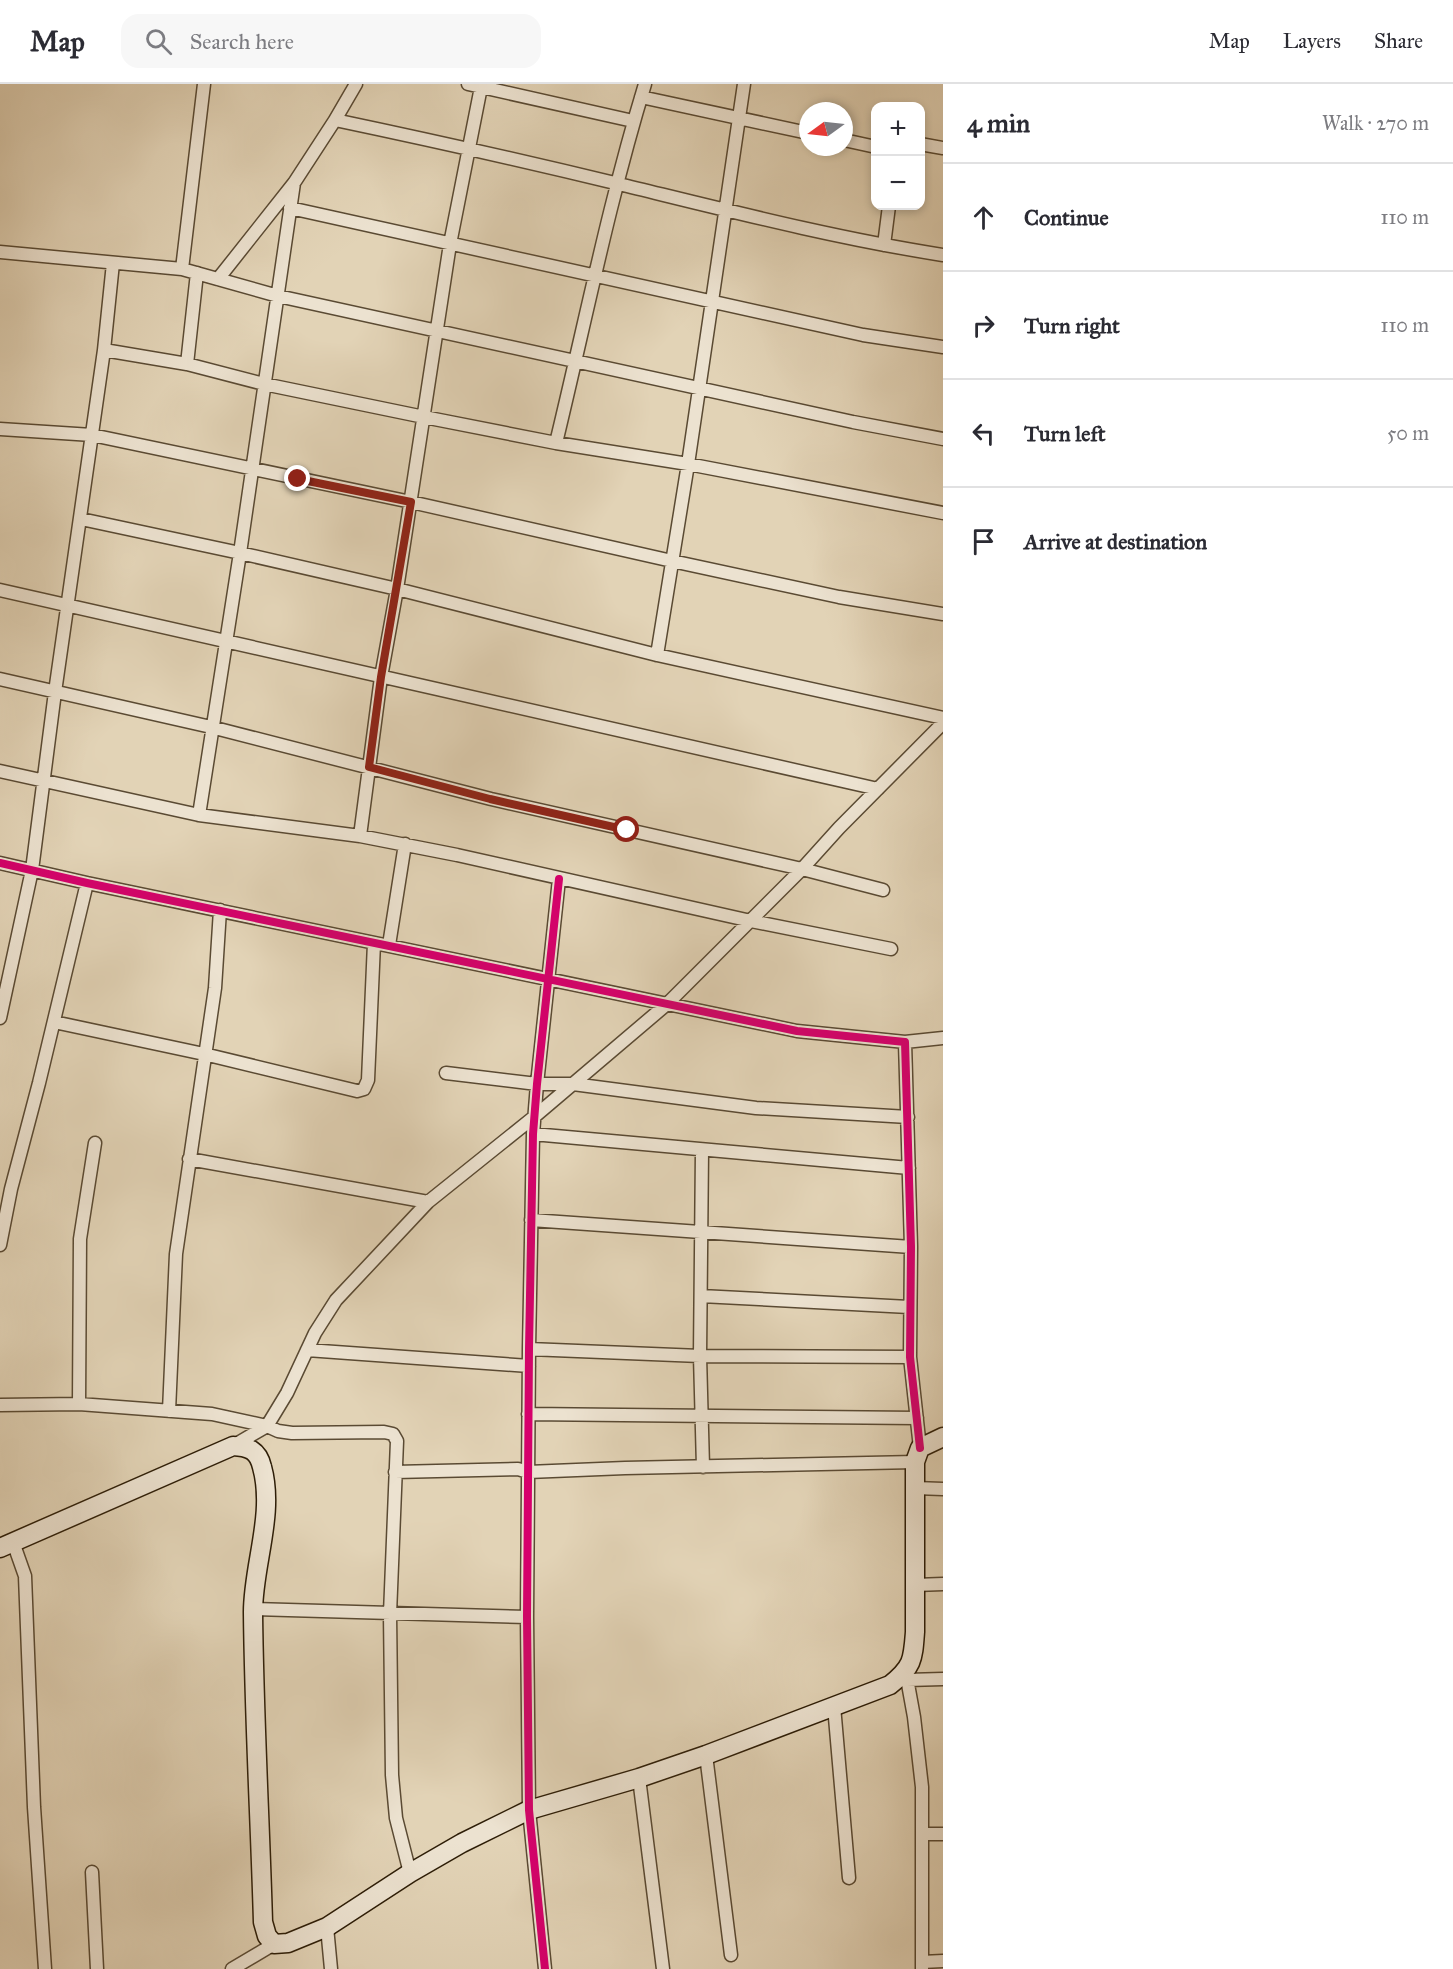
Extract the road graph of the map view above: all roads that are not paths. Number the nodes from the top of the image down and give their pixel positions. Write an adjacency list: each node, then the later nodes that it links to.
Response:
1 (204, 84): 27 (street)
2 (356, 84): 9 (street)
3 (468, 84): 6 (street)
4 (645, 84): 7 (street)
5 (744, 84): 8 (street)
6 (481, 87): 10 (street); 15 (street)
7 (641, 97): 8 (street); 10 (street)
8 (740, 119): 11 (street); 20 (street)
9 (335, 120): 15 (street); 17 (street)
10 (633, 121): 18 (street)
11 (799, 131)
12 (853, 142): 14 (street)
13 (925, 145): 16 (street)
14 (871, 146)
15 (470, 148): 18 (street); 22 (street)
16 (943, 148)
17 (294, 183): 19 (street); 30 (street)
18 (618, 184): 20 (street); 29 (street)
19 (290, 208): 22 (street); 31 (street)
20 (725, 210): 23 (street); 32 (street)
21 (888, 210): 23 (street)
22 (450, 244): 29 (street); 33 (street)
23 (884, 245): 25 (street)
24 (0, 252): 26 (street)
25 (943, 255)
26 (113, 263): 27 (street); 35 (street)
27 (182, 269): 28 (street)
28 (197, 273): 30 (street); 37 (street)
29 (594, 276): 32 (street); 36 (street)
30 (218, 279): 31 (street)
31 (278, 296): 33 (street); 38 (street)
32 (712, 301): 34 (street); 39 (street)
33 (436, 331): 36 (street); 40 (street)
34 (943, 347)
35 (104, 350): 37 (street); 42 (street)
36 (576, 361): 39 (street); 44 (street)
37 (187, 364): 38 (street)
38 (264, 384): 40 (street); 46 (street)
39 (699, 388): 43 (street); 45 (street)
40 (424, 417): 44 (street); 47 (street)
41 (0, 429): 42 (street)
42 (92, 435): 46 (street); 49 (street)
43 (943, 439)
44 (556, 443): 45 (street)
45 (688, 464): 48 (street); 51 (street)
46 (252, 470): 47 (street); 50 (street)
47 (411, 502): 51 (street); 53 (street)
48 (943, 513)
49 (81, 519): 50 (street); 54 (street)
50 (240, 553): 53 (street); 56 (street)
51 (672, 561): 55 (street); 57 (street)
52 (0, 590): 54 (street)
53 (397, 590): 57 (street); 58 (street)
54 (68, 605): 56 (street); 60 (street)
55 (943, 614)
56 (226, 640): 58 (street); 63 (street)
57 (657, 655): 61 (street)
58 (381, 677): 64 (street); 67 (street)
59 (0, 679): 60 (street)
60 (55, 692): 63 (street); 66 (street)
61 (943, 718)
62 (943, 723): 67 (street)
63 (212, 727): 64 (street); 68 (street)
64 (369, 767): 69 (street); 72 (street)
65 (0, 771): 66 (street)
66 (44, 781): 68 (street); 73 (street)
67 (878, 789): 72 (street)
68 (199, 814): 69 (street)
69 (360, 836): 70 (street)
70 (405, 844): 74 (street); 80 (street)
71 (0, 863): 73 (street)
72 (802, 869): 76 (street); 78 (street)
73 (32, 870): 75 (street); 84 (street)
74 (559, 879): 78 (street); 82 (street)
75 (87, 883): 77 (street); 85 (street)
76 (883, 890)
77 (220, 910): 79 (street); 88 (street)
78 (751, 921): 81 (street); 83 (street)
79 (374, 943): 80 (street); 88 (street)
80 (389, 945): 82 (street)
81 (891, 949)
82 (548, 978): 83 (street); 90 (street)
83 (668, 1004): 87 (street); 91 (street)
84 (0, 1018)
85 (54, 1022): 88 (street); 102 (street)
86 (943, 1038): 87 (street)
87 (905, 1042): 93 (street)
88 (204, 1054): 97 (street)
89 (446, 1073): 90 (street)
90 (537, 1084): 91 (street); 92 (street)
91 (573, 1084): 92 (street); 93 (street)
92 (534, 1117): 94 (street); 99 (street)
93 (908, 1117): 98 (street)
94 (533, 1134): 96 (street); 100 (street)
95 (95, 1143): 111 (street)
96 (702, 1150): 98 (street); 101 (street)
97 (189, 1159): 99 (street); 113 (street)
98 (909, 1168): 103 (street)
99 (428, 1202): 107 (street)
100 (531, 1220): 101 (street); 106 (street)
101 (702, 1233): 103 (street); 104 (street)
102 (0, 1245)
103 (911, 1247): 105 (street)
104 (701, 1296): 105 (street); 108 (street)
105 (909, 1307): 109 (street)
106 (529, 1349): 108 (street); 110 (street)
107 (307, 1350): 110 (street); 117 (street)
108 (700, 1356): 109 (street); 115 (street)
109 (910, 1357): 116 (street)
110 (529, 1366): 114 (street)
111 (79, 1404): 112 (street); 113 (street)
112 (0, 1405)
113 (169, 1410): 117 (street)
114 (528, 1414): 115 (street); 123 (street)
115 (702, 1416): 116 (street); 121 (street)
116 (917, 1419): 120 (street)
117 (267, 1426): 119 (street); 122 (street)
118 (943, 1437): 120 (main road)
119 (233, 1446): 126 (main road); 129 (main road)
120 (918, 1455): 121 (street); 124 (main road)
121 (703, 1467): 123 (street)
122 (395, 1472): 123 (street); 130 (street)
123 (528, 1472): 131 (street)
124 (915, 1488): 125 (street); 128 (main road)
125 (943, 1489)
126 (6, 1545): 148 (street)
127 (943, 1584): 128 (street)
128 (915, 1585): 132 (main road)
129 (253, 1609): 130 (street); 144 (main road)
130 (390, 1614): 131 (street); 141 (street)
131 (527, 1617): 137 (street)
132 (906, 1677): 133 (street); 134 (main road); 138 (street)
133 (943, 1679)
134 (834, 1706): 135 (main road); 142 (street)
135 (706, 1755): 136 (main road); 145 (street)
136 (639, 1778): 137 (main road); 153 (street)
137 (529, 1810): 141 (main road); 152 (street)
138 (922, 1834): 139 (street); 147 (street)
139 (943, 1834)
140 (93, 1872): 149 (street)
141 (410, 1873): 143 (main road)
142 (849, 1878)
143 (327, 1927): 144 (main road); 151 (street)
144 (274, 1944): 150 (street)
145 (731, 1954)
146 (943, 1962): 147 (street)
147 (922, 1965)
148 (45, 1969)
149 (97, 1969)
150 (232, 1969)
151 (331, 1969)
152 (545, 1969)
153 (663, 1969)

